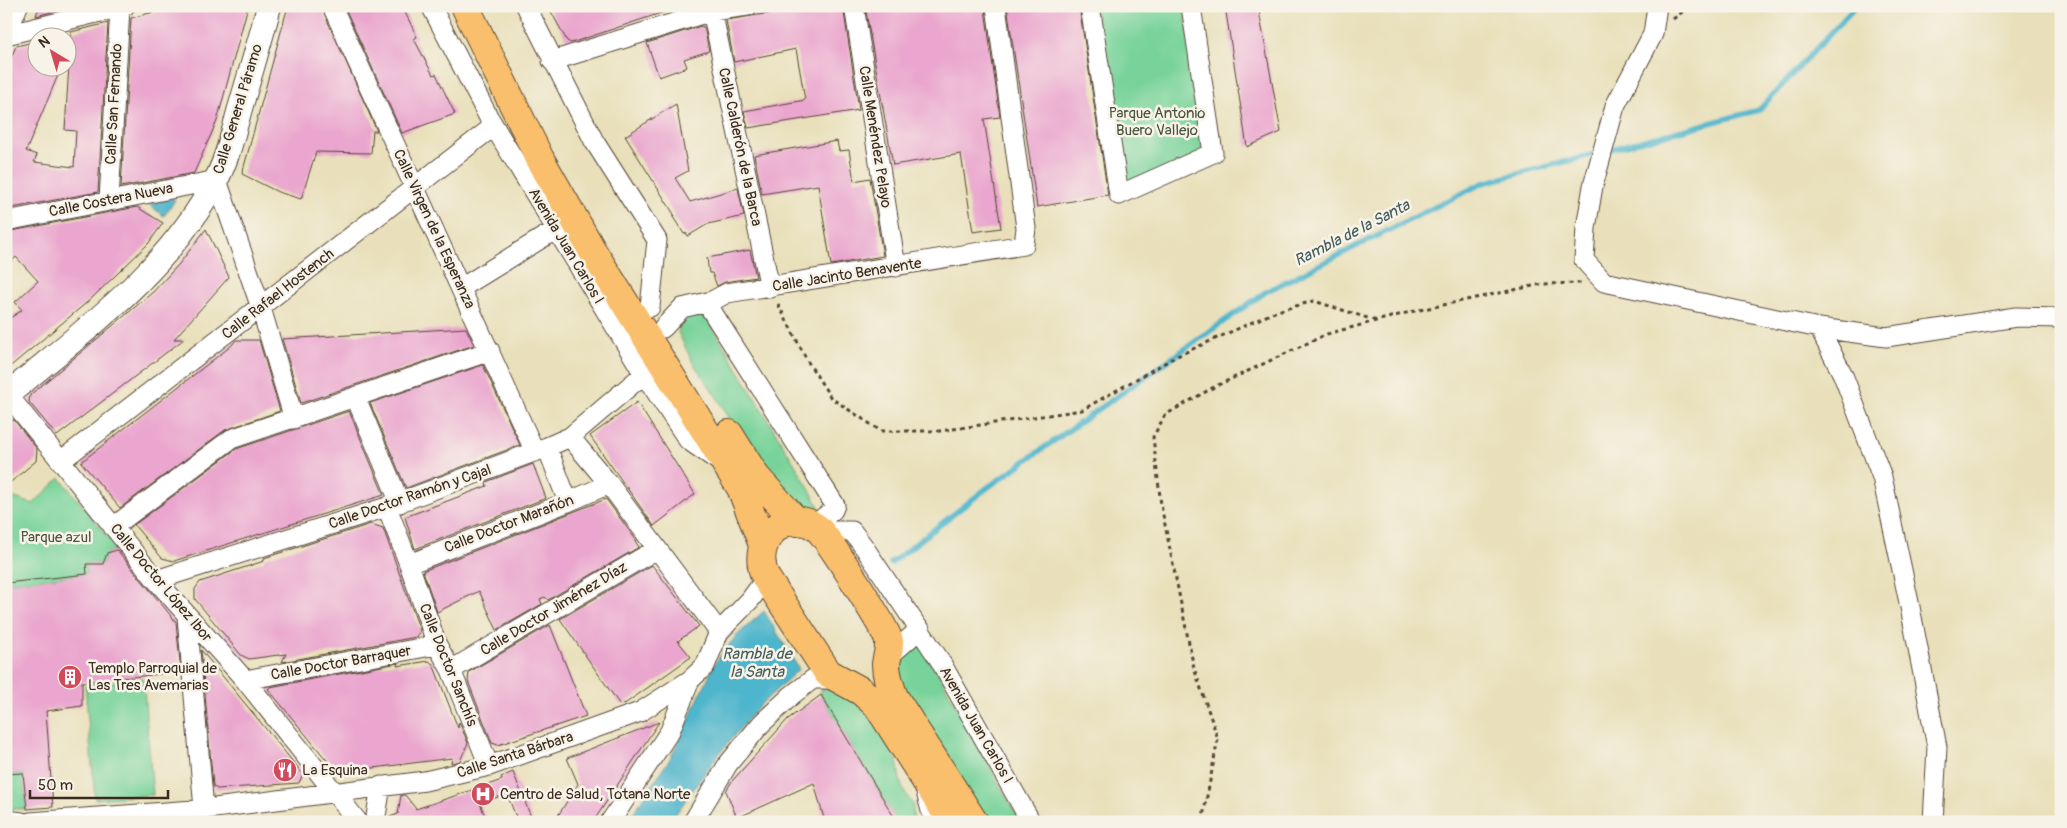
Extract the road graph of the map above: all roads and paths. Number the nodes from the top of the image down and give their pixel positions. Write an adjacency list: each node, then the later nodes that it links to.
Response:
1 (18, 6): 16 (street)
2 (269, 6): 19 (street, Calle General Páramo)
3 (332, 6): 20 (street, Calle Virgen de la Esperanza)
4 (431, 6): 18 (street, Avenida Juan Carlos I)
5 (464, 6): 42 (main road)
6 (486, 6): 30 (main road)
7 (526, 6): 17 (street)
8 (748, 6): 15 (street)
9 (854, 6): 24 (street, Calle Menéndez Pelayo)
10 (996, 6): 24 (street, Calle Jacinto Benavente)
11 (1090, 6): 12 (street)
12 (1191, 6)
13 (1657, 6): 25 (street)
14 (122, 7): 16 (street); 21 (street, Calle San Fernando)
15 (711, 9): 17 (street); 27 (street, Calle Calderón de la Barca)
16 (6, 35)
17 (552, 62): 30 (street)
18 (494, 126): 20 (street, Calle Rafael Hostench); 23 (street, Avenida Juan Carlos I)
19 (217, 180): 21 (street, Calle Costera Nueva); 29 (street); 36 (street, Calle General Páramo)
20 (415, 187): 26 (street, Calle Virgen de la Esperanza); 29 (street, Calle Rafael Hostench)
21 (109, 200): 22 (street, Calle Costera Nueva)
22 (6, 221)
23 (555, 230): 26 (street); 35 (street, Avenida Juan Carlos I)
24 (896, 267): 27 (street, Calle Jacinto Benavente)
25 (1604, 282): 32 (path); 33 (street)
26 (461, 288): 34 (street, Calle Virgen de la Esperanza)
27 (770, 288): 28 (street, Calle Jacinto Benavente); 32 (path)
28 (712, 301): 30 (street, Calle Jacinto Benavente); 46 (street)
29 (261, 308): 38 (street); 41 (street, Calle Rafael Hostench)
30 (656, 317): 46 (main road)
31 (2061, 318): 33 (street)
32 (1378, 321): 79 (path)
33 (1819, 328): 80 (street)
34 (490, 351): 37 (street); 40 (street, Calle Virgen de la Esperanza)
35 (644, 374): 39 (street, Calle Doctor Ramón y Cajal); 42 (street, Avenida Juan Carlos I)
36 (7, 396): 41 (street, Calle Doctor López Ibor)
37 (356, 398): 38 (street); 45 (street, Calle Doctor Sanchís)
38 (294, 419): 47 (street)
39 (570, 437): 40 (street, Calle Doctor Ramón y Cajal); 43 (street)
40 (541, 450): 44 (street, Calle Virgen de la Esperanza); 45 (street, Calle Doctor Ramón y Cajal)
41 (62, 460): 47 (street, Calle Doctor López Ibor)
42 (726, 466): 48 (main road)
43 (609, 484): 44 (street, Calle Doctor Marañón); 49 (street)
44 (568, 502): 50 (street, Calle Doctor Marañón)
45 (393, 505): 50 (street, Calle Doctor Sanchís); 52 (street, Calle Doctor Ramón y Cajal)
46 (810, 526): 48 (main road); 54 (street, Avenida Juan Carlos I); 55 (main road)
47 (113, 527): 52 (street, Calle Doctor López Ibor)
48 (763, 544): 51 (main road)
49 (657, 549): 56 (street); 59 (street, Calle Doctor Jiménez Díaz)
50 (409, 564): 57 (street, Calle Doctor Sanchís)
51 (766, 578): 56 (street); 62 (main road)
52 (156, 580): 53 (street, Calle Doctor López Ibor)
53 (187, 617): 60 (street, Calle Doctor López Ibor); 67 (street)
54 (916, 623): 55 (street); 58 (street); 78 (street, Avenida Juan Carlos I)
55 (882, 624): 58 (main road)
56 (719, 632): 61 (street)
57 (437, 646): 59 (street, Calle Doctor Sanchís); 60 (street, Calle Doctor Barraquer)
58 (887, 659): 62 (main road); 77 (main road)
59 (451, 670): 63 (street, Calle Doctor Sanchís)
60 (245, 680): 66 (street, Calle Doctor López Ibor)
61 (690, 680): 63 (street, Calle Santa Bárbara); 73 (street)
62 (840, 680): 64 (main road); 74 (street)
63 (489, 766): 65 (street, Calle Santa Bárbara)
64 (922, 774): 75 (street); 76 (main road)
65 (381, 786): 66 (street, Calle Santa Bárbara); 72 (street)
66 (335, 793): 67 (street, Calle Santa Bárbara); 71 (street, Calle Doctor López Ibor)
67 (204, 809): 70 (street, Calle Santa Bárbara)
68 (6, 820): 69 (street)
69 (22, 822)
70 (30, 822)
71 (358, 822)
72 (375, 822)
73 (610, 822)
74 (693, 822)
75 (934, 822)
76 (952, 822)
77 (974, 822)
78 (1031, 822)
79 (1202, 822)
80 (1934, 822)

